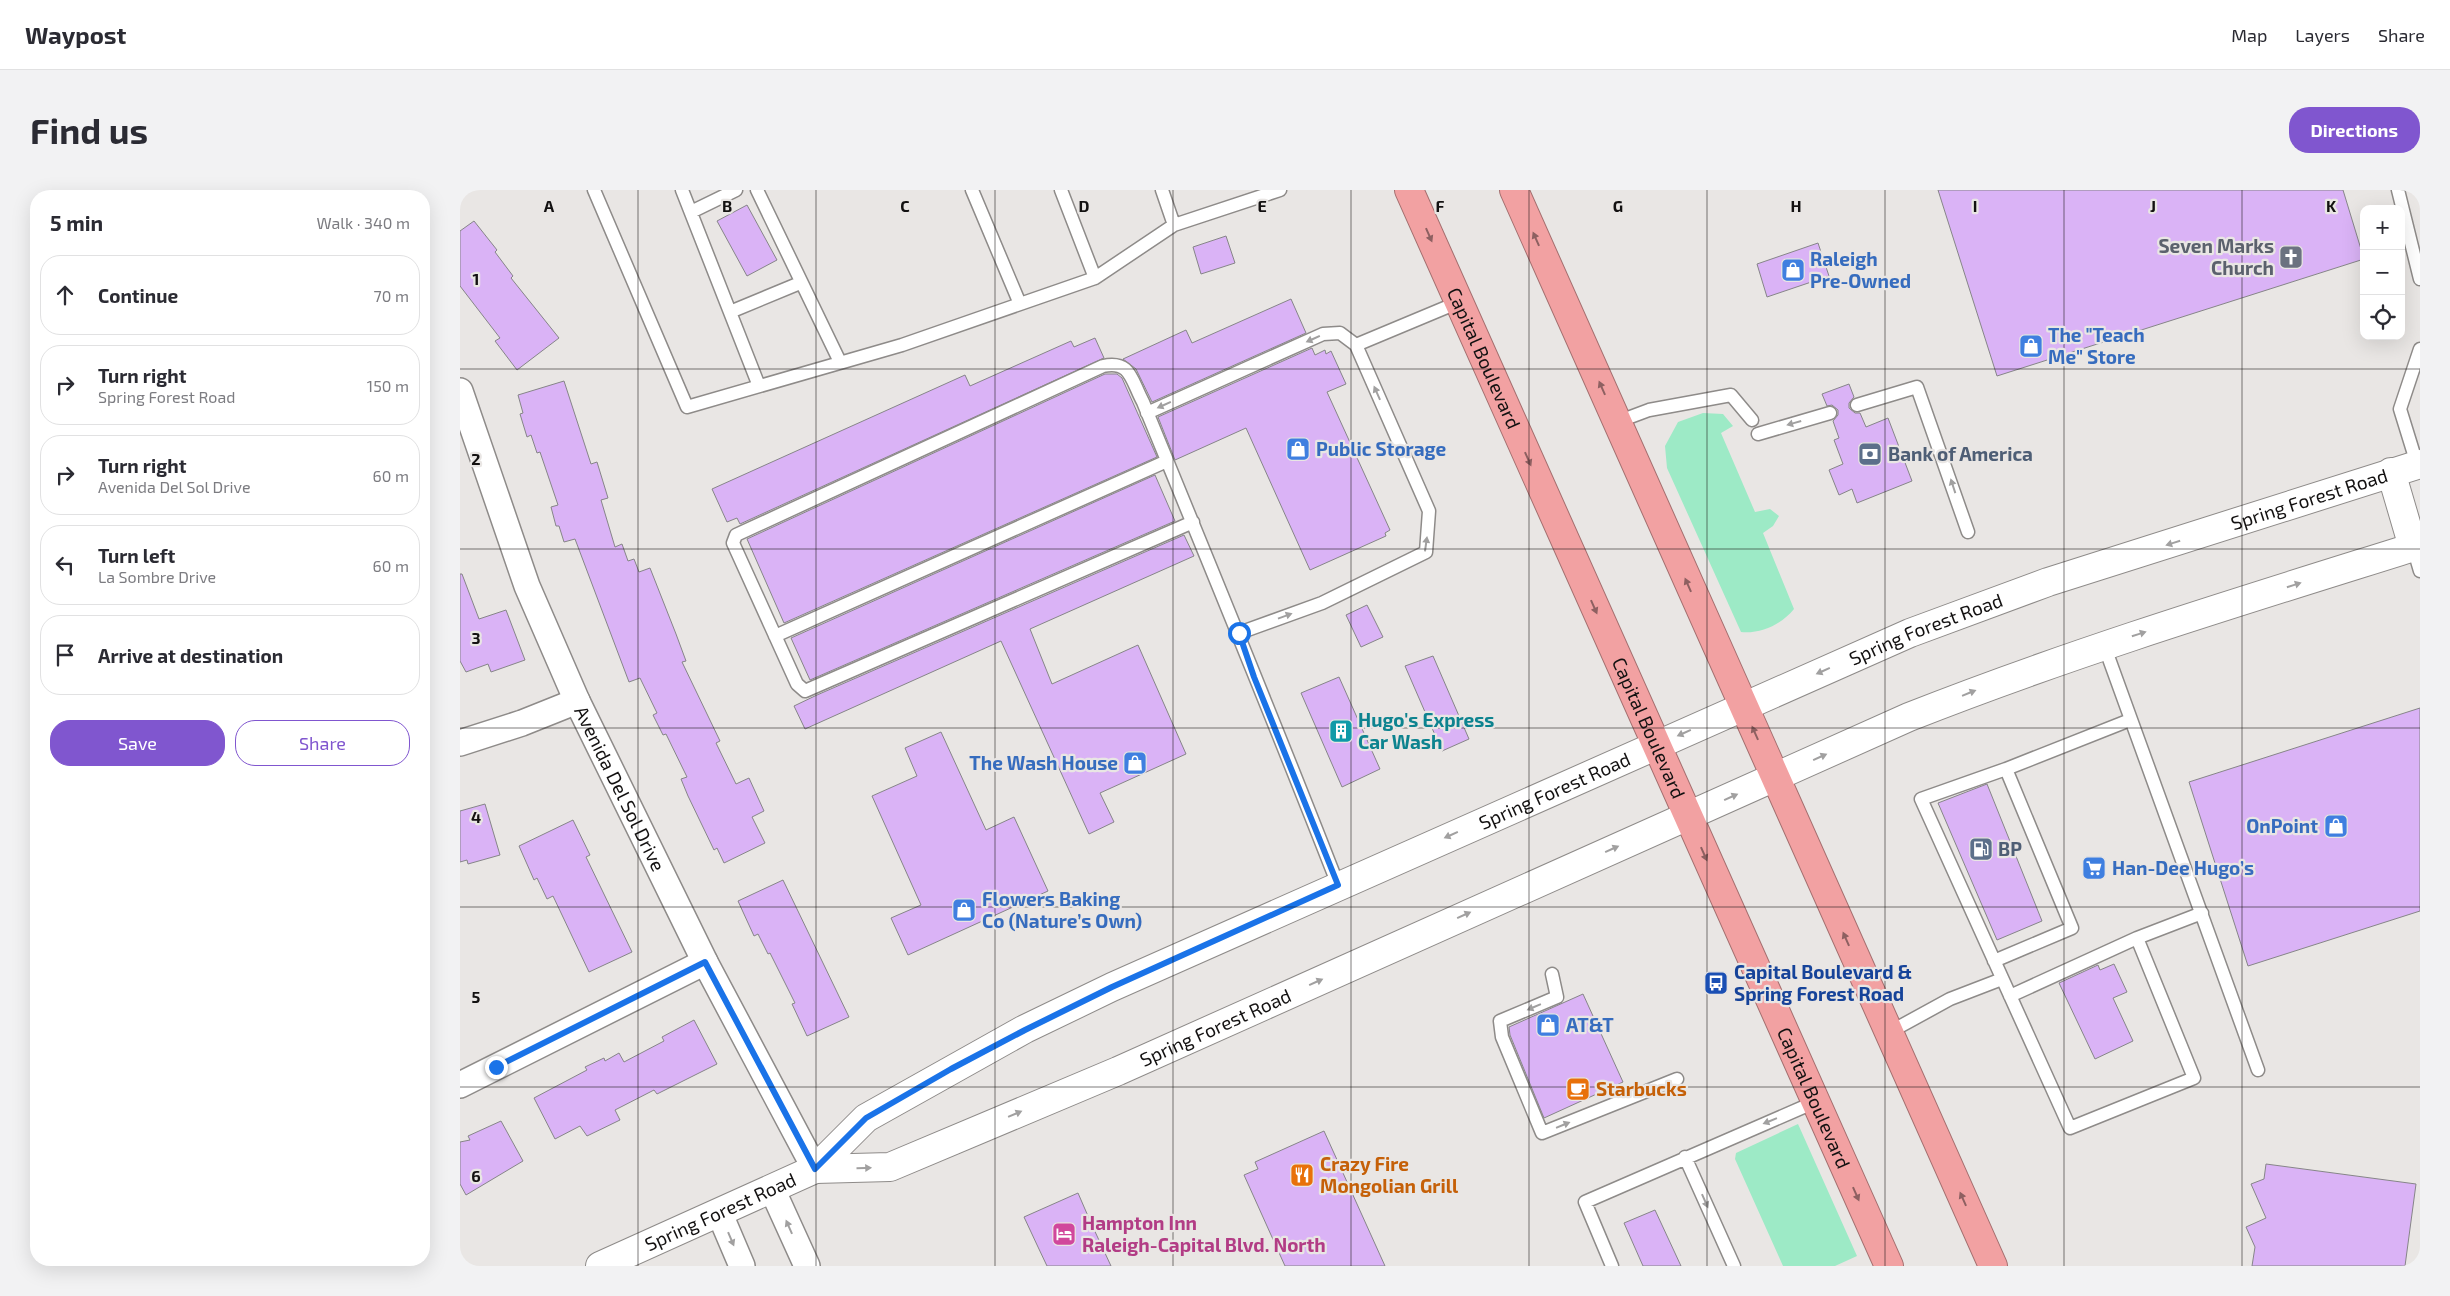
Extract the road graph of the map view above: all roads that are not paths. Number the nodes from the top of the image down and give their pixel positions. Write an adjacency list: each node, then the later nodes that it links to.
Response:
1 (594, 190): 23 (lane)
2 (682, 190): 12 (lane)
3 (736, 190): 12 (lane)
4 (757, 190): 16 (lane)
5 (972, 190): 18 (lane)
6 (1061, 190): 14 (lane)
7 (1162, 190): 13 (lane)
8 (1280, 190): 13 (lane)
9 (1409, 190): 17 (highway, Capital Boulevard, one-way to 17)
10 (1514, 190): 29 (highway, one-way to 10)
11 (2398, 190): 15 (lane)
12 (691, 212): 19 (lane)
13 (1174, 225): 14 (lane)
14 (1095, 278): 18 (lane)
15 (2420, 279)
16 (800, 283): 19 (lane); 22 (lane)
17 (1459, 302): 20 (lane); 44 (highway, Capital Boulevard, one-way to 44)
18 (1020, 304): 22 (lane)
19 (730, 312): 23 (lane)
20 (1356, 345): 26 (lane, one-way to 26); 37 (lane, one-way to 20)
21 (2420, 349): 32 (lane)
22 (840, 362): 23 (lane)
23 (759, 386)
24 (460, 391): 40 (street, Avenida Del Sol Drive)
25 (1857, 405): 35 (lane, one-way to 25)
26 (1147, 413): 31 (lane); 38 (lane)
27 (1830, 413): 30 (lane, one-way to 30)
28 (1752, 420): 29 (lane)
29 (1617, 422): 41 (highway, one-way to 29)
30 (1758, 434)
31 (1167, 461): 34 (lane); 38 (lane)
32 (2419, 464): 33 (main road, Spring Forest Road)
33 (2391, 472): 36 (main road); 41 (main road, Spring Forest Road, one-way to 41)
34 (1193, 522): 37 (lane); 38 (lane)
35 (1968, 532)
36 (2418, 554): 39 (main road, Spring Forest Road, one-way to 36)
37 (1239, 633): 48 (lane)
38 (775, 636)
39 (2104, 645): 42 (lane); 46 (main road, Spring Forest Road, one-way to 39)
40 (577, 701): 43 (street); 52 (street, Avenida Del Sol Drive)
41 (1744, 706): 44 (main road, Spring Forest Road, one-way to 44); 46 (highway, one-way to 41)
42 (2130, 720): 45 (lane); 49 (lane)
43 (460, 743)
44 (1656, 745): 47 (highway, Capital Boulevard); 48 (main road, Spring Forest Road, one-way to 48)
45 (2006, 769): 51 (lane); 51 (lane)
46 (1775, 777): 47 (main road, Spring Forest Road, one-way to 46); 56 (highway, one-way to 46)
47 (1687, 816): 60 (highway, Capital Boulevard, one-way to 60); 62 (main road, Spring Forest Road, one-way to 47)
48 (1338, 885): 62 (main road, Spring Forest Road)
49 (2202, 913): 50 (lane); 57 (lane)
50 (2137, 938): 55 (lane); 55 (lane)
51 (1994, 961): 54 (lane)
52 (705, 962): 59 (street); 62 (street, Avenida Del Sol Drive)
53 (1552, 974): 58 (lane, one-way to 58)
54 (2002, 979): 55 (lane); 56 (lane)
55 (2010, 996)
56 (1888, 1033): 72 (highway, one-way to 56)
57 (2258, 1070)
58 (1677, 1079)
59 (460, 1086)
60 (1815, 1102): 61 (lane, one-way to 61); 66 (highway, Capital Boulevard, one-way to 66)
61 (1686, 1157): 70 (lane); 71 (lane, one-way to 71)
62 (815, 1169): 63 (main road, Spring Forest Road)
63 (772, 1189): 64 (main road, Spring Forest Road); 69 (street, one-way to 63)
64 (719, 1212): 65 (main road, Spring Forest Road); 68 (street, one-way to 68)
65 (637, 1258): 67 (main road, Spring Forest Road)
66 (1886, 1265)
67 (600, 1266)
68 (742, 1266)
69 (807, 1266)
70 (1612, 1266)
71 (1734, 1266)
72 (1993, 1266)

